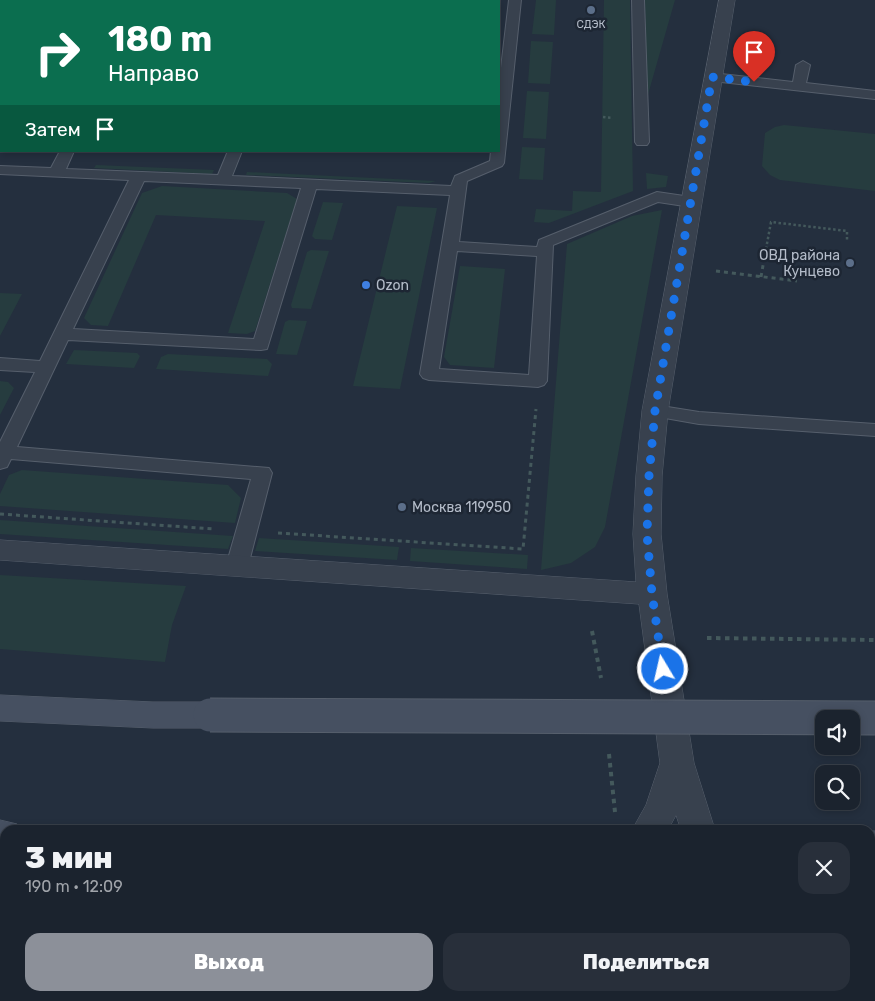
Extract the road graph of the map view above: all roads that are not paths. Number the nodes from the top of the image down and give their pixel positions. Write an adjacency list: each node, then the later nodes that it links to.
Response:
1 (516, 0): 9 (lane)
2 (638, 0): 8 (lane)
3 (727, 0): 5 (street)
4 (803, 65): 6 (lane)
5 (712, 77): 6 (lane); 19 (street)
6 (799, 87): 7 (lane)
7 (875, 95)
8 (642, 142)
9 (500, 145)
10 (67, 152): 14 (lane)
11 (234, 152): 16 (lane)
12 (499, 152): 18 (lane)
13 (0, 170): 14 (lane)
14 (56, 173): 15 (lane)
15 (138, 177): 16 (lane); 22 (lane)
16 (223, 181): 17 (lane)
17 (310, 185): 18 (lane); 22 (lane)
18 (458, 191): 20 (lane)
19 (691, 202): 21 (lane); 25 (street)
20 (450, 246): 21 (lane); 21 (lane)
21 (545, 252)
22 (61, 334): 24 (lane)
23 (0, 364): 24 (lane)
24 (45, 367): 27 (lane)
25 (655, 411): 26 (lane); 30 (street)
26 (875, 430)
27 (2, 457): 29 (lane)
28 (0, 550): 29 (street)
29 (237, 566): 30 (street)
30 (652, 594): 33 (street)
31 (0, 708): 32 (main road, bridge)
32 (875, 718)
33 (677, 762): 34 (street); 35 (street)
34 (652, 825)
35 (696, 825)

